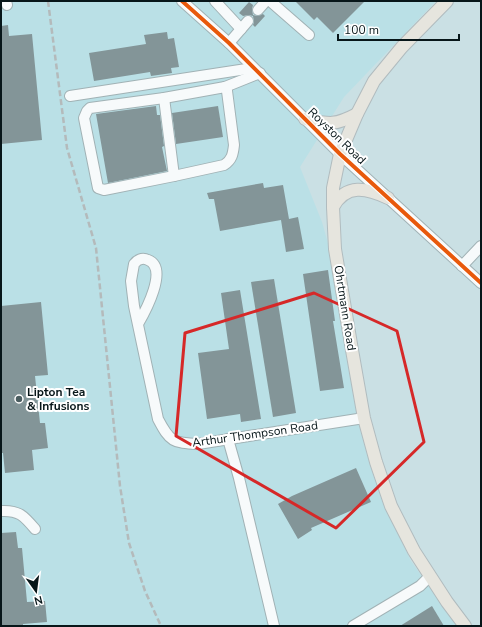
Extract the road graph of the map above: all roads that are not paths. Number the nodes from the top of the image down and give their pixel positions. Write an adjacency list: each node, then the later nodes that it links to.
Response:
1 (182, 1): 8 (street, Royston Road)
2 (215, 1): 8 (street)
3 (266, 1): 6 (street)
4 (270, 1): 7 (street)
5 (447, 1): 13 (main road, Ohrtmann Road)
6 (258, 10)
7 (309, 35)
8 (229, 43): 9 (street, Royston Road)
9 (256, 70): 10 (street); 11 (street); 14 (street, Royston Road)
10 (225, 87): 12 (street); 16 (street)
11 (70, 96)
12 (164, 98): 16 (street); 16 (street)
13 (357, 114): 14 (main road); 15 (main road, Ohrtmann Road)
14 (305, 119): 15 (street, Royston Road)
15 (340, 154): 17 (street, Royston Road); 18 (main road, Ohrtmann Road)
16 (174, 176)
17 (388, 198): 18 (main road); 20 (street, Royston Road)
18 (333, 207): 23 (main road, Ohrtmann Road)
19 (481, 246): 20 (street)
20 (462, 266): 21 (street, Royston Road)
21 (481, 283)
22 (138, 324): 22 (street, Arthur Thompson Road); 24 (street, Arthur Thompson Road)
23 (364, 418): 24 (street, Arthur Thompson Road); 27 (main road, Ohrtmann Road)
24 (228, 439): 28 (street)
25 (1, 511): 26 (street)
26 (35, 529)
27 (430, 576): 29 (street); 30 (main road, Ohrtmann Road)
28 (274, 626)
29 (353, 626)
30 (465, 626)

